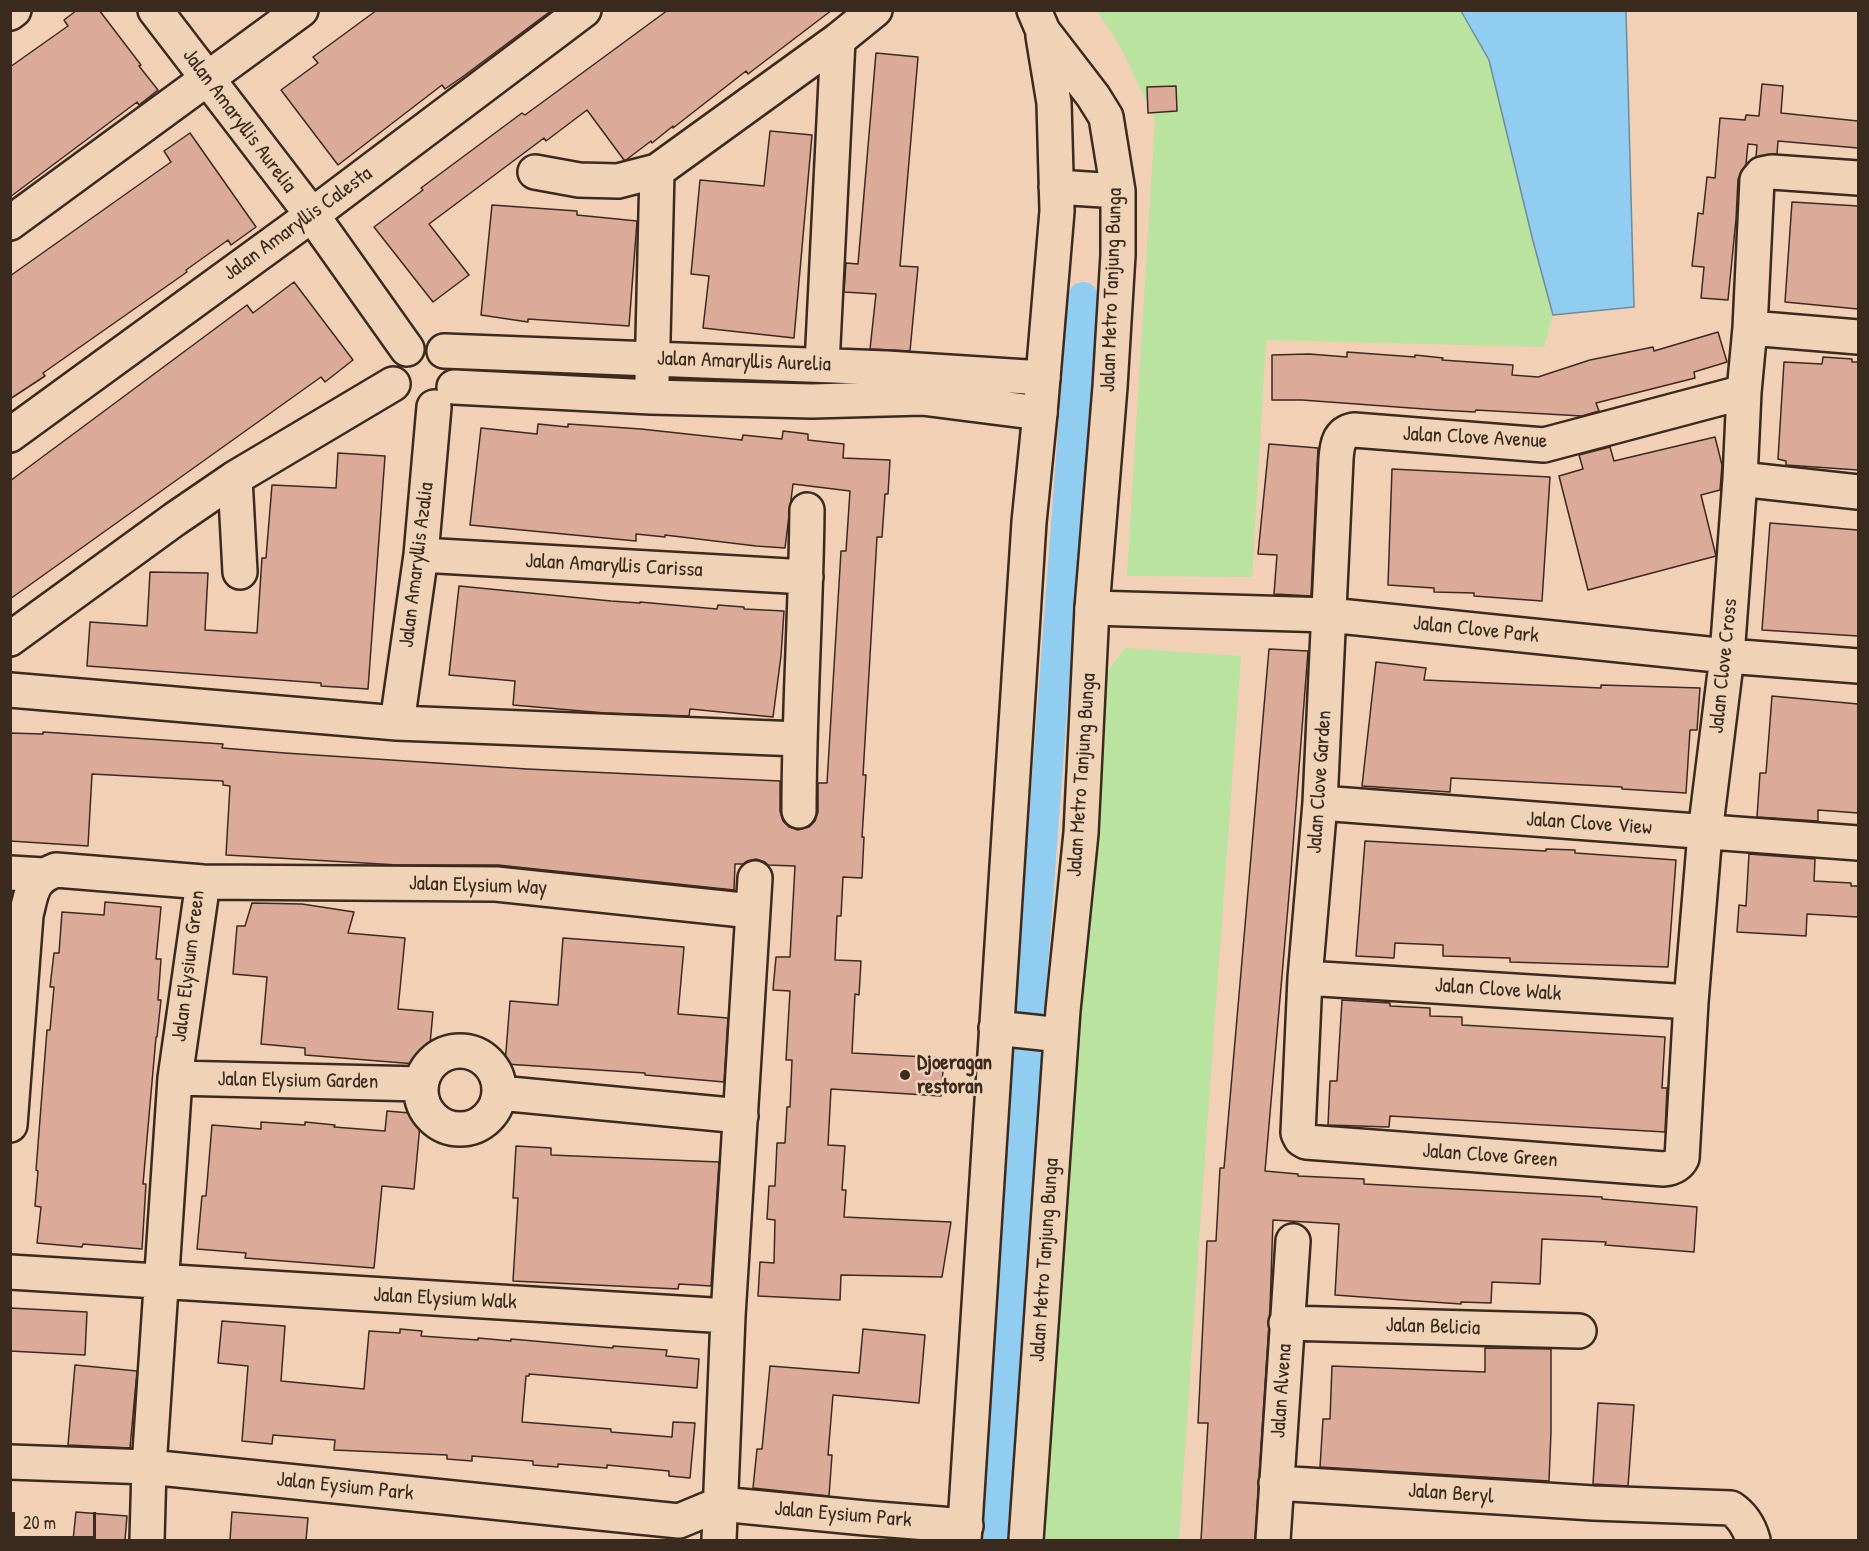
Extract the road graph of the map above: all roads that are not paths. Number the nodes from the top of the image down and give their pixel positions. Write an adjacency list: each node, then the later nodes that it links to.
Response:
1 (155, 10): 7 (street, Jalan Amaryllis Aurelia)
2 (301, 10): 7 (street)
3 (584, 10): 13 (street, Jalan Amaryllis Calesta)
4 (875, 10): 6 (street)
5 (1038, 21): 11 (street, Jalan Metro Tanjung Bunga); 12 (street, Jalan Metro Tanjung Bunga)
6 (838, 40): 8 (street); 20 (street)
7 (207, 80): 13 (street, Jalan Amaryllis Aurelia); 14 (street)
8 (657, 171): 9 (street); 19 (street)
9 (535, 172)
10 (1858, 178): 15 (street, Jalan Clove Cross)
11 (1056, 187): 12 (street); 21 (street, Jalan Metro Tanjung Bunga)
12 (1118, 191): 39 (street, Jalan Metro Tanjung Bunga)
13 (312, 215): 17 (street, Jalan Amaryllis Aurelia); 29 (street, Jalan Amaryllis Calesta)
14 (10, 223)
15 (1750, 328): 16 (street); 24 (street, Jalan Clove Cross)
16 (1858, 337)
17 (407, 349): 18 (street); 22 (street)
18 (444, 351): 19 (street, Jalan Amaryllis Aurelia); 25 (street)
19 (653, 358): 20 (street, Jalan Amaryllis Aurelia); 26 (street)
20 (822, 365): 23 (street, Jalan Amaryllis Aurelia)
21 (1043, 378): 23 (street, Jalan Amaryllis Aurelia); 27 (street, Jalan Metro Tanjung Bunga)
22 (393, 384): 25 (street); 30 (street)
23 (928, 385): 26 (street, Jalan Amaryllis Aurelia); 27 (street, Jalan Amaryllis Aurelia)
24 (1744, 392): 28 (street, Jalan Clove Avenue); 31 (street, Jalan Clove Cross)
25 (444, 397): 26 (street, Jalan Amaryllis Aurelia); 36 (street, Jalan Amaryllis Azalia)
26 (651, 397)
27 (1040, 413): 58 (street, Jalan Metro Tanjung Bunga)
28 (1345, 433): 40 (street, Jalan Clove Garden)
29 (10, 435)
30 (235, 478): 34 (street); 35 (street)
31 (1740, 478): 32 (street); 42 (street, Jalan Clove Cross)
32 (1858, 492)
33 (807, 510): 38 (street)
34 (175, 519): 35 (street); 41 (street)
35 (238, 527): 37 (street)
36 (421, 555): 38 (street, Jalan Amaryllis Carissa); 45 (street, Jalan Amaryllis Azalia)
37 (240, 572)
38 (806, 577): 46 (street)
39 (1092, 608): 40 (street, Jalan Clove Park); 59 (street, Jalan Metro Tanjung Bunga)
40 (1329, 615): 42 (street, Jalan Clove Park); 47 (street, Jalan Clove Garden)
41 (10, 639)
42 (1727, 656): 43 (street, Jalan Clove Park); 49 (street, Jalan Clove Cross)
43 (1858, 666)
44 (10, 690): 45 (street)
45 (398, 723): 46 (street)
46 (799, 739): 48 (street)
47 (1320, 803): 49 (street, Jalan Clove View); 56 (street, Jalan Clove Garden)
48 (799, 811)
49 (1705, 833): 50 (street, Jalan Clove View); 57 (street, Jalan Clove Cross)
50 (1858, 843)
51 (10, 873): 52 (street, Jalan Elysium Green)
52 (44, 874): 54 (street, Jalan Elysium Green); 64 (street)
53 (755, 878): 55 (street)
54 (203, 882): 55 (street, Jalan Elysium Way); 60 (street, Jalan Elysium Green)
55 (753, 910): 63 (street)
56 (1305, 978): 57 (street, Jalan Clove Walk); 65 (street, Jalan Clove Garden)
57 (1691, 1002): 66 (street, Jalan Clove Cross)
58 (996, 1028): 59 (street); 78 (street, Jalan Metro Tanjung Bunga)
59 (1061, 1035): 82 (street, Jalan Metro Tanjung Bunga)
60 (176, 1078): 61 (street, Jalan Elysium Garden); 69 (street, Jalan Elysium Green)
61 (421, 1084): 62 (street); 62 (street)
62 (499, 1093): 63 (street)
63 (741, 1116): 70 (street)
64 (10, 1125)
65 (1298, 1133): 66 (street, Jalan Clove Green)
66 (1682, 1158)
67 (1293, 1241): 71 (street, Jalan Alvena)
68 (10, 1272): 69 (street)
69 (161, 1283): 70 (street, Jalan Elysium Walk); 74 (street, Jalan Elysium Green)
70 (728, 1316): 76 (street)
71 (1286, 1323): 72 (street, Jalan Belicia); 75 (street, Jalan Alvena)
72 (1579, 1331)
73 (10, 1462): 74 (street, Jalan Eysium Park)
74 (149, 1467): 77 (street, Jalan Eysium Park); 79 (street, Jalan Elysium Green)
75 (1276, 1484): 83 (street, Jalan Alvena); 84 (street, Jalan Beryl)
76 (720, 1504): 77 (street); 78 (street, Jalan Eysium Park); 81 (street)
77 (679, 1521): 80 (street)
78 (965, 1533)
79 (147, 1540)
80 (706, 1540)
81 (719, 1540)
82 (1026, 1540)
83 (1273, 1540)
84 (1753, 1540)

